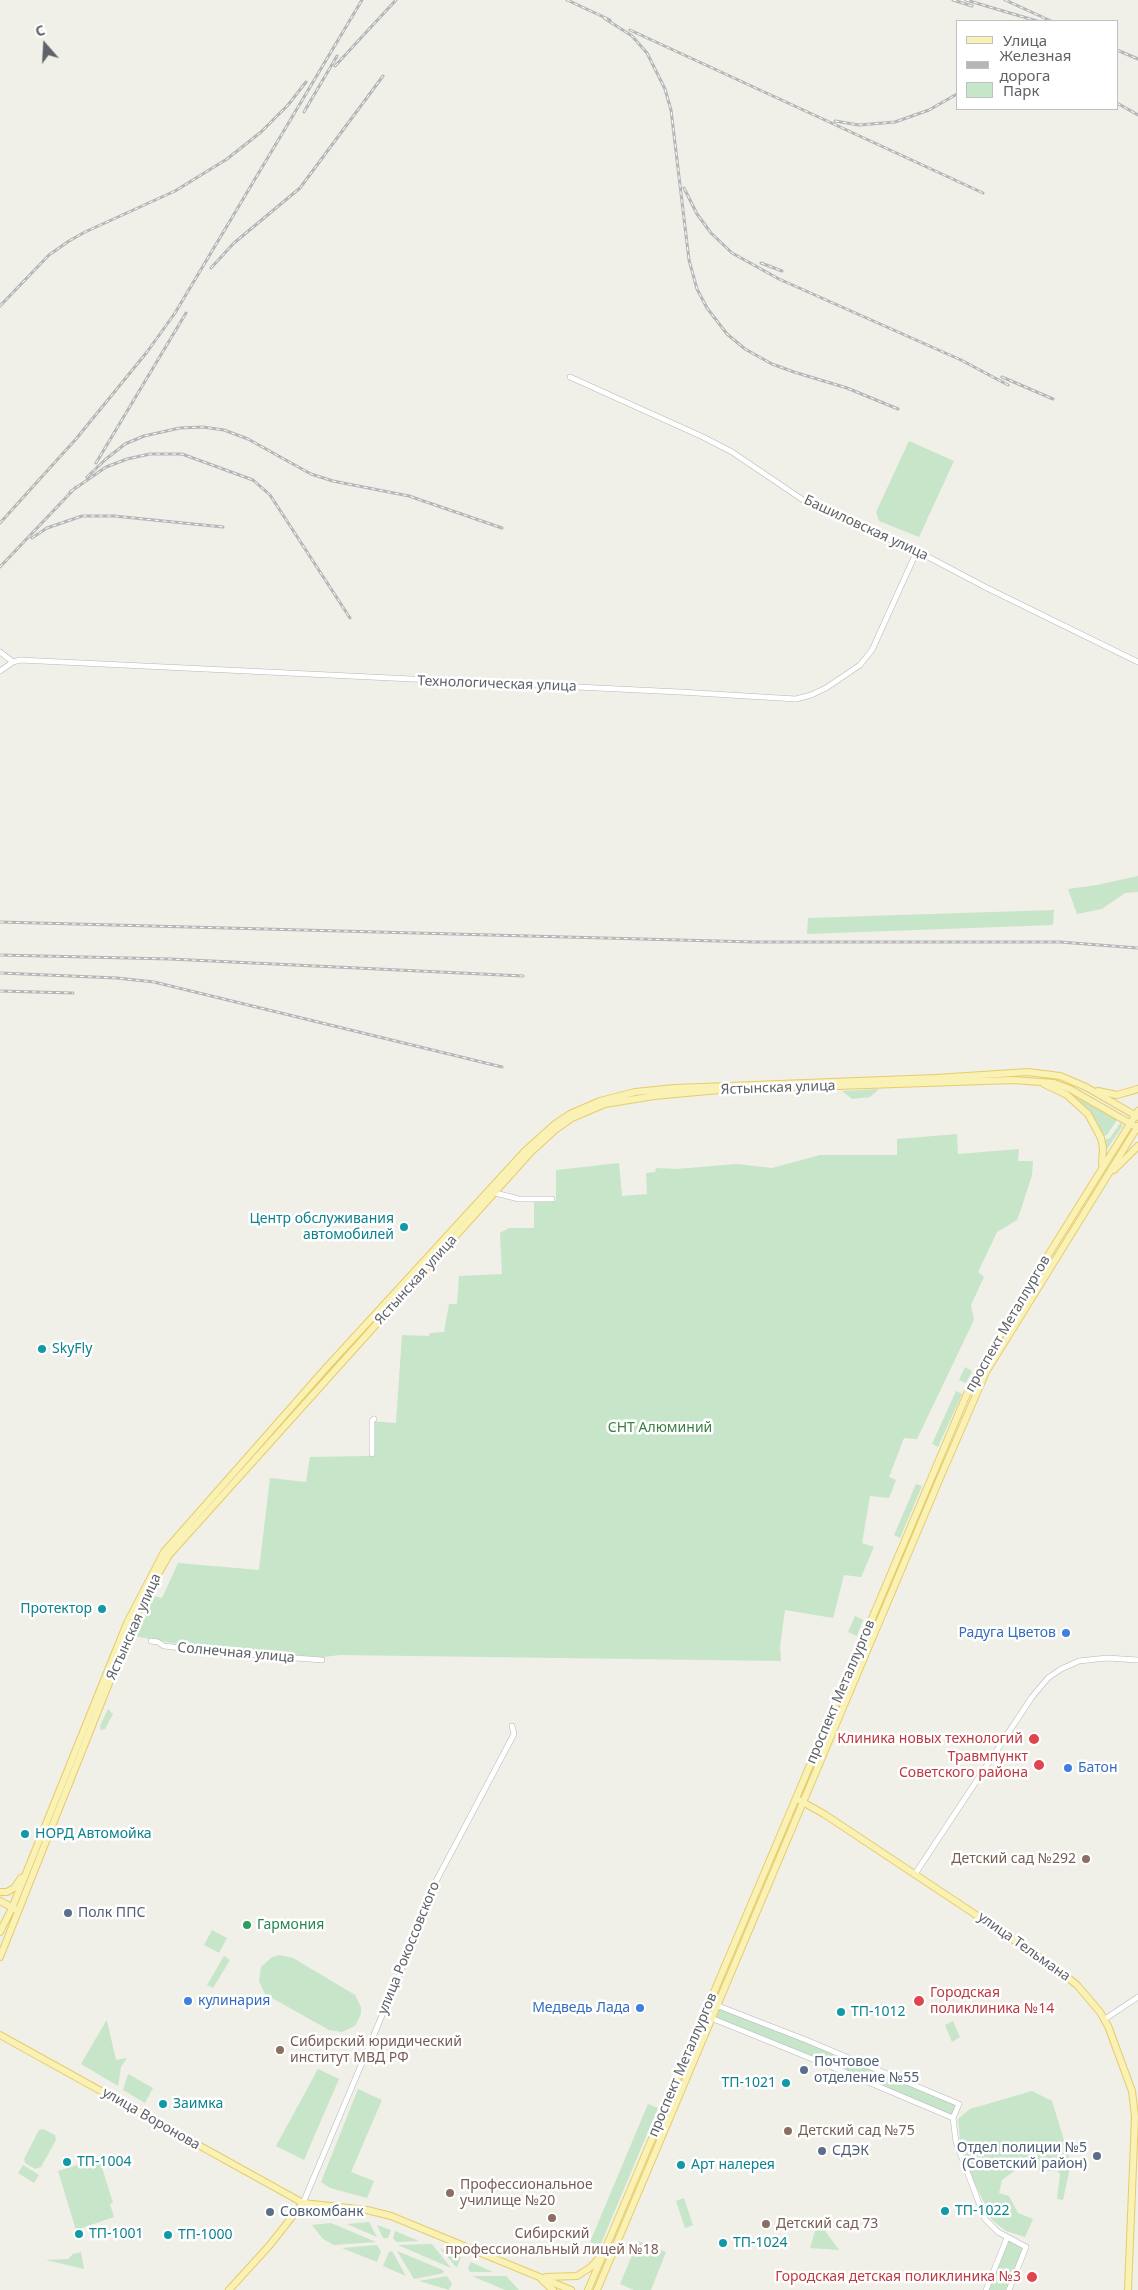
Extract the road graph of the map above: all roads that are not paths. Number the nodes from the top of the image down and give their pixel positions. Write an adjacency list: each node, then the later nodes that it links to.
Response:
1 (570, 377): 2 (street, Башиловская улица)
2 (917, 551): 4 (street, Технологическая улица); 5 (street, Башиловская улица)
3 (0, 652): 4 (street)
4 (13, 662): 6 (street)
5 (1138, 662)
6 (0, 671)
7 (1031, 1080): 11 (main road, Ястынская улица); 14 (main road); 16 (main road, Ястынская улица)
8 (1086, 1087): 9 (main road); 10 (main road, Ястынская улица); 26 (main road, Ястынская улица)
9 (1138, 1089)
10 (1137, 1115): 11 (main road, проспект Металлургов)
11 (1130, 1123): 12 (main road, Ястынская улица); 14 (main road, проспект Металлургов)
12 (1138, 1127): 15 (main road, проспект Металлургов)
13 (1138, 1146): 15 (main road)
14 (1100, 1172): 24 (main road, проспект Металлургов)
15 (1107, 1176): 25 (main road, проспект Металлургов)
16 (495, 1193): 17 (street); 30 (main road, Ястынская улица)
17 (552, 1199)
18 (374, 1419): 19 (street)
19 (372, 1454)
20 (151, 1641): 21 (street, Солнечная улица)
21 (322, 1660)
22 (1138, 1660): 27 (street)
23 (512, 1726): 41 (street, улица Рокоссовского)
24 (796, 1799): 25 (main road, улица Тельмана); 34 (main road, проспект Металлургов)
25 (803, 1802): 27 (main road, улица Тельмана); 35 (main road, проспект Металлургов)
26 (30, 1862): 28 (main road); 30 (main road, Ястынская улица)
27 (915, 1874): 38 (main road, улица Тельмана)
28 (0, 1892)
29 (0, 1901): 30 (main road)
30 (16, 1909): 31 (main road, Ястынская улица); 32 (main road, Ястынская улица)
31 (0, 1932)
32 (0, 1957)
33 (1138, 1997): 38 (street)
34 (709, 2002): 35 (main road); 36 (main road, проспект Металлургов)
35 (716, 2005): 37 (main road, проспект Металлургов); 40 (street)
36 (704, 2014): 37 (main road); 43 (main road, проспект Металлургов)
37 (711, 2018): 40 (street); 49 (main road, проспект Металлургов)
38 (1105, 2019): 52 (main road, улица Тельмана)
39 (0, 2035): 41 (main road, улица Воронова)
40 (953, 2118): 42 (street)
41 (303, 2203): 44 (main road, улица Воронова); 45 (main road)
42 (1007, 2238): 50 (street); 51 (street)
43 (605, 2249): 44 (main road); 48 (main road, проспект Металлургов)
44 (539, 2277): 46 (main road); 47 (main road, улица Воронова)
45 (229, 2290)
46 (553, 2290)
47 (571, 2290)
48 (588, 2290)
49 (597, 2290)
50 (986, 2290)
51 (1009, 2290)
52 (1128, 2290)

